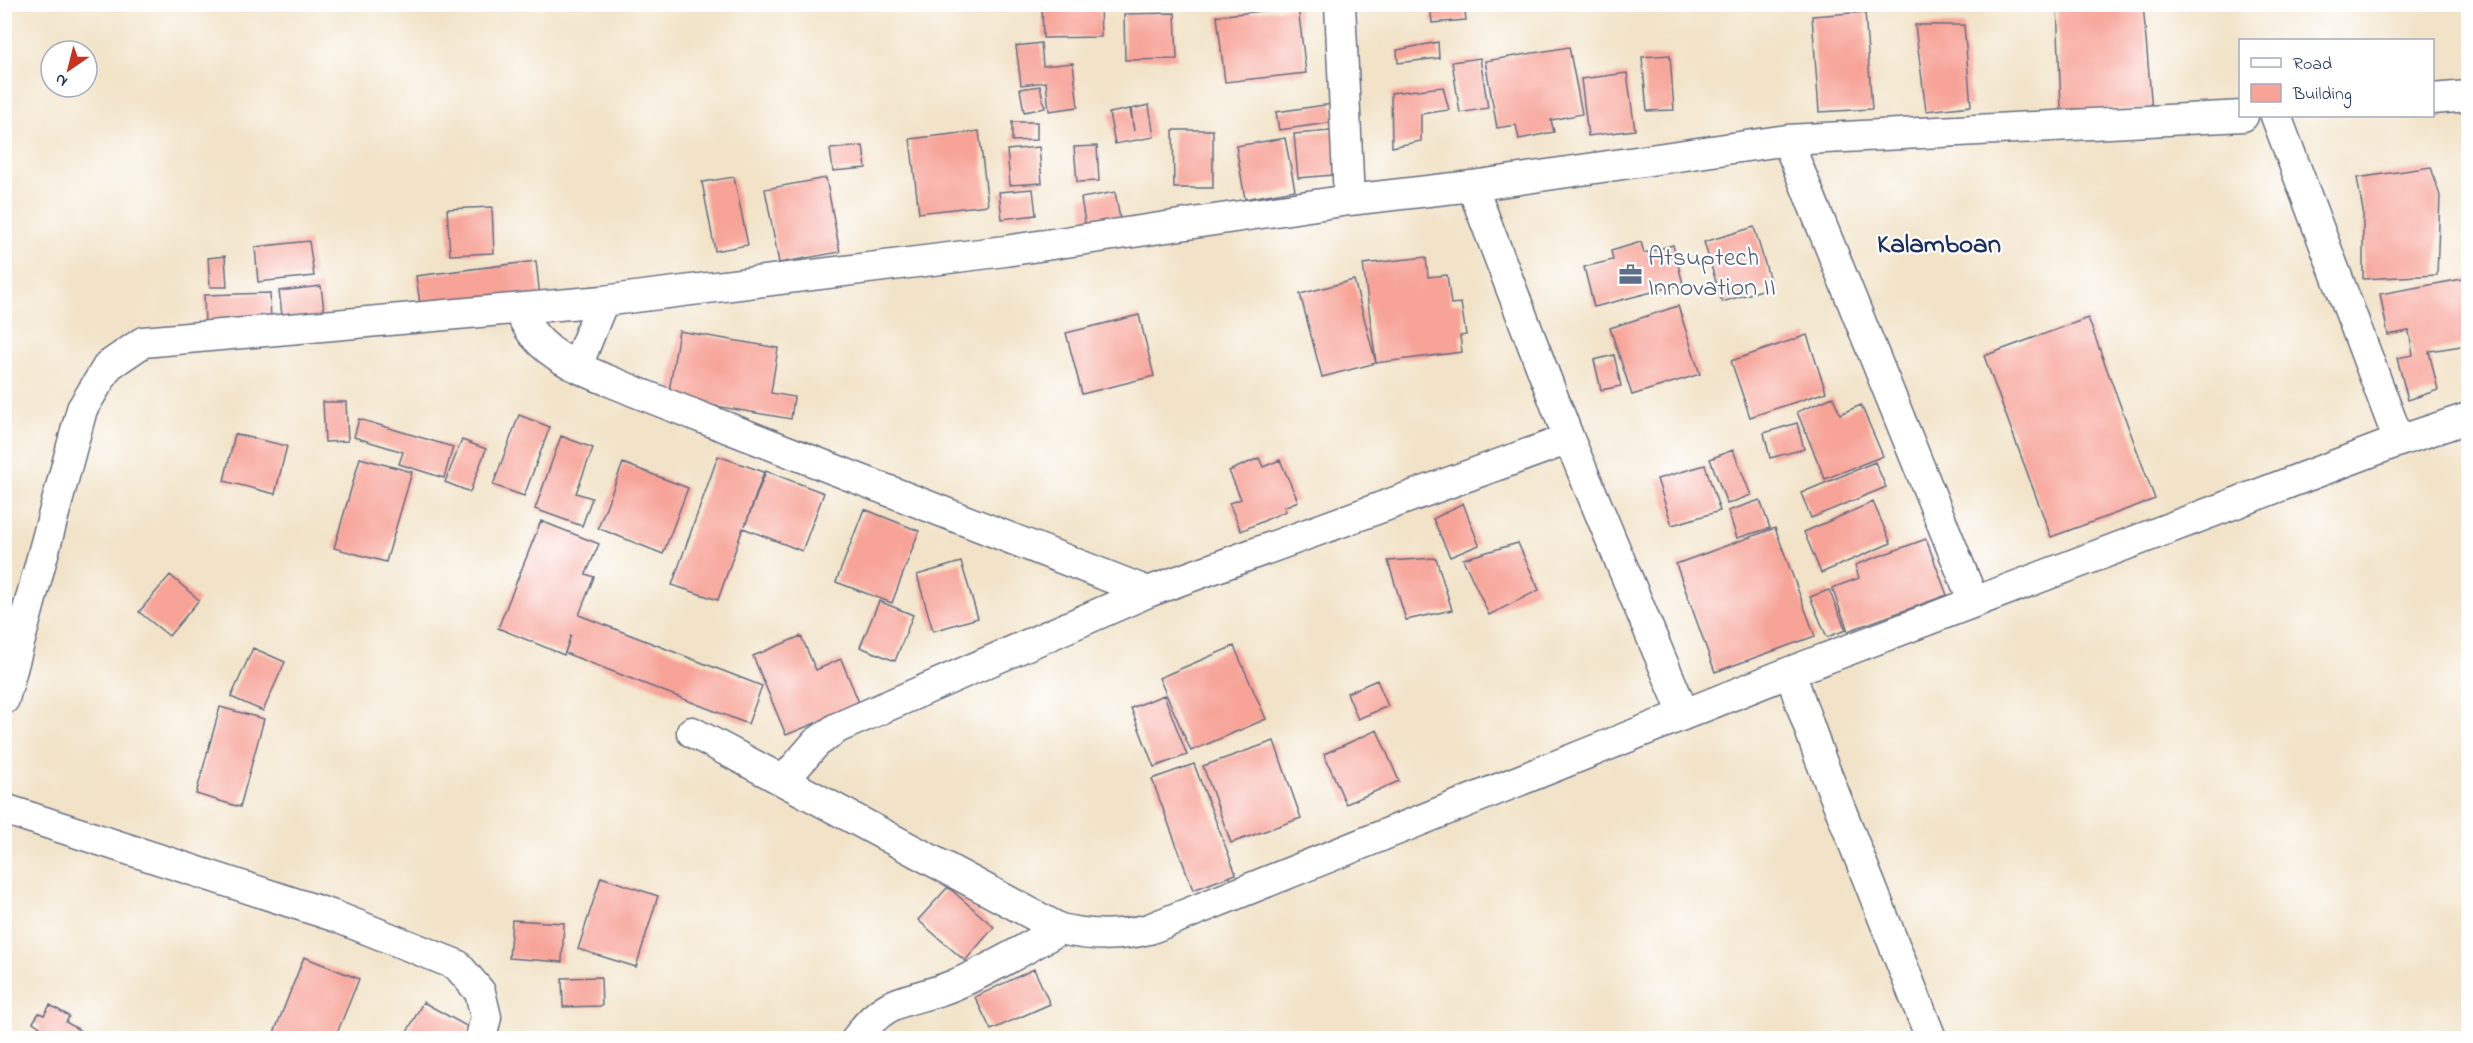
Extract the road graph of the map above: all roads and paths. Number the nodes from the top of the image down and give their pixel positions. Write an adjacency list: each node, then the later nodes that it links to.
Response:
1 (1340, 4): 8 (street)
2 (2469, 96): 3 (street)
3 (2434, 99)
4 (2239, 116): 6 (street)
5 (2276, 117): 14 (street)
6 (1787, 140): 7 (street); 16 (street)
7 (1472, 186): 8 (street); 13 (street)
8 (1348, 200): 9 (street)
9 (603, 302): 10 (street); 11 (street)
10 (519, 311): 11 (street); 18 (street)
11 (577, 366): 15 (street)
12 (2469, 418): 14 (street)
13 (1569, 439): 15 (street); 19 (street)
14 (2399, 441): 16 (street)
15 (1148, 592): 21 (street)
16 (1973, 600): 17 (street)
17 (1790, 672): 19 (street); 26 (street)
18 (4, 699)
19 (1684, 714): 23 (street)
20 (692, 732): 21 (street)
21 (784, 780): 23 (street)
22 (4, 809): 24 (street)
23 (1060, 929): 25 (street)
24 (481, 1038)
25 (857, 1038)
26 (1931, 1038)

